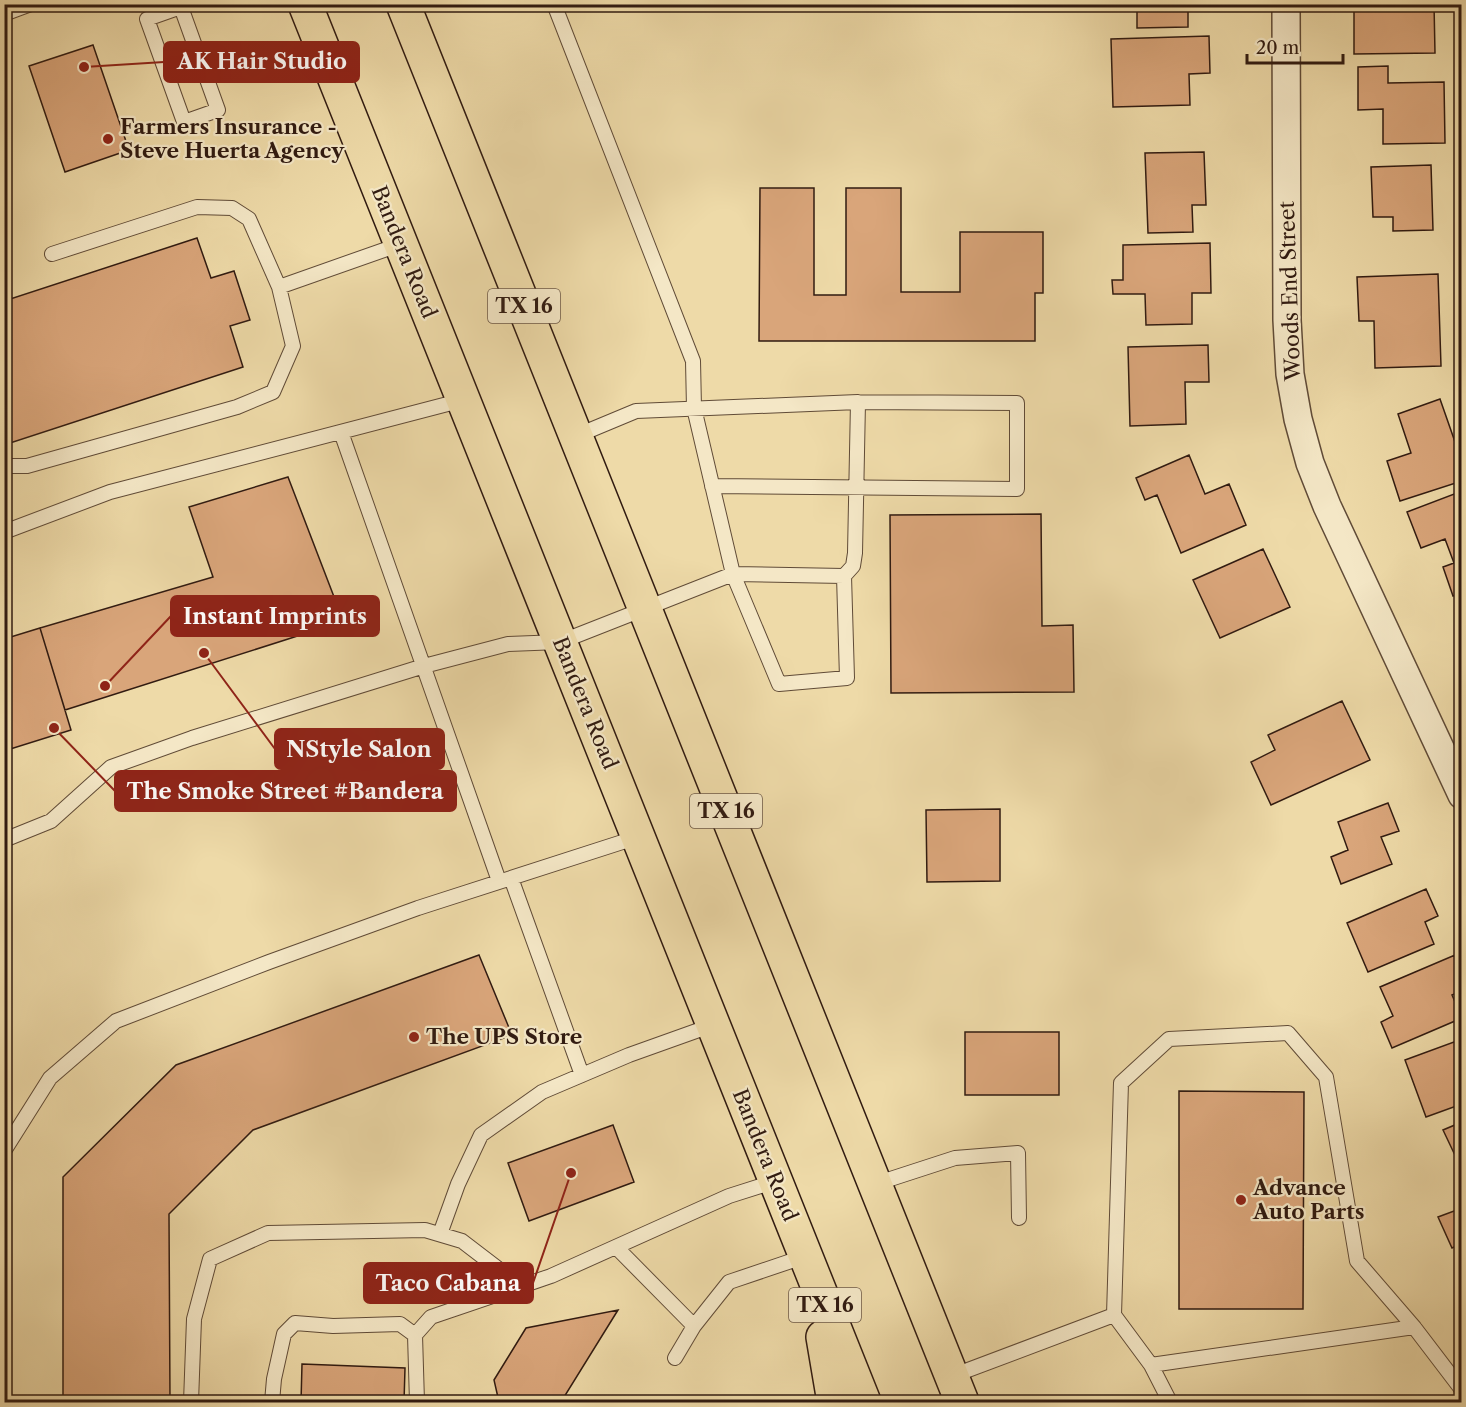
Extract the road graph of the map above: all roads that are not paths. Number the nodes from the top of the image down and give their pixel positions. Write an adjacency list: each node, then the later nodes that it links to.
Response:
1 (31, 4): 7 (lane)
2 (305, 4): 8 (main road, Bandera Road / TX 16)
3 (403, 4): 15 (main road, TX 16)
4 (554, 4): 13 (lane)
5 (1286, 4): 25 (street, Woods End Street)
6 (184, 6): 6 (lane)
7 (4, 14)
8 (401, 244): 10 (lane); 11 (main road, Bandera Road / TX 16)
9 (52, 254): 10 (lane)
10 (279, 287): 16 (lane)
11 (463, 400): 14 (lane); 23 (main road, Bandera Road / TX 16)
12 (858, 402): 13 (lane); 18 (lane); 18 (lane)
13 (694, 408): 15 (lane); 17 (lane)
14 (341, 432): 19 (lane); 24 (lane)
15 (576, 436): 22 (main road, TX 16)
16 (4, 466)
17 (712, 486): 18 (lane); 20 (lane)
18 (856, 486): 21 (lane)
19 (4, 532)
20 (733, 574): 21 (lane); 21 (lane); 22 (lane)
21 (844, 576)
22 (645, 608): 23 (lane); 33 (main road, TX 16)
23 (560, 642): 24 (lane); 26 (main road, Bandera Road / TX 16)
24 (424, 666): 27 (lane); 28 (lane)
25 (1461, 795)
26 (638, 836): 28 (lane); 29 (main road, Bandera Road / TX 16)
27 (4, 840)
28 (505, 879): 30 (lane); 31 (lane)
29 (713, 1025): 30 (lane); 32 (main road, Bandera Road / TX 16)
30 (582, 1075): 35 (lane)
31 (4, 1151)
32 (776, 1181): 36 (lane); 37 (main road, Bandera Road / TX 16)
33 (875, 1184): 34 (lane); 45 (main road, TX 16)
34 (1019, 1218)
35 (440, 1234): 38 (lane); 47 (lane)
36 (616, 1247): 38 (lane); 40 (lane)
37 (808, 1261): 40 (lane); 50 (main road); 51 (main road, Bandera Road / TX 16)
38 (519, 1287): 42 (lane)
39 (1114, 1315): 41 (lane); 44 (lane); 45 (lane)
40 (694, 1326): 43 (lane)
41 (1414, 1327): 44 (lane); 46 (lane)
42 (415, 1335): 48 (lane); 49 (lane)
43 (675, 1358)
44 (1151, 1365): 52 (lane)
45 (957, 1389)
46 (1461, 1390)
47 (191, 1402)
48 (272, 1402)
49 (417, 1402)
50 (834, 1402)
51 (864, 1402)
52 (1170, 1402)

